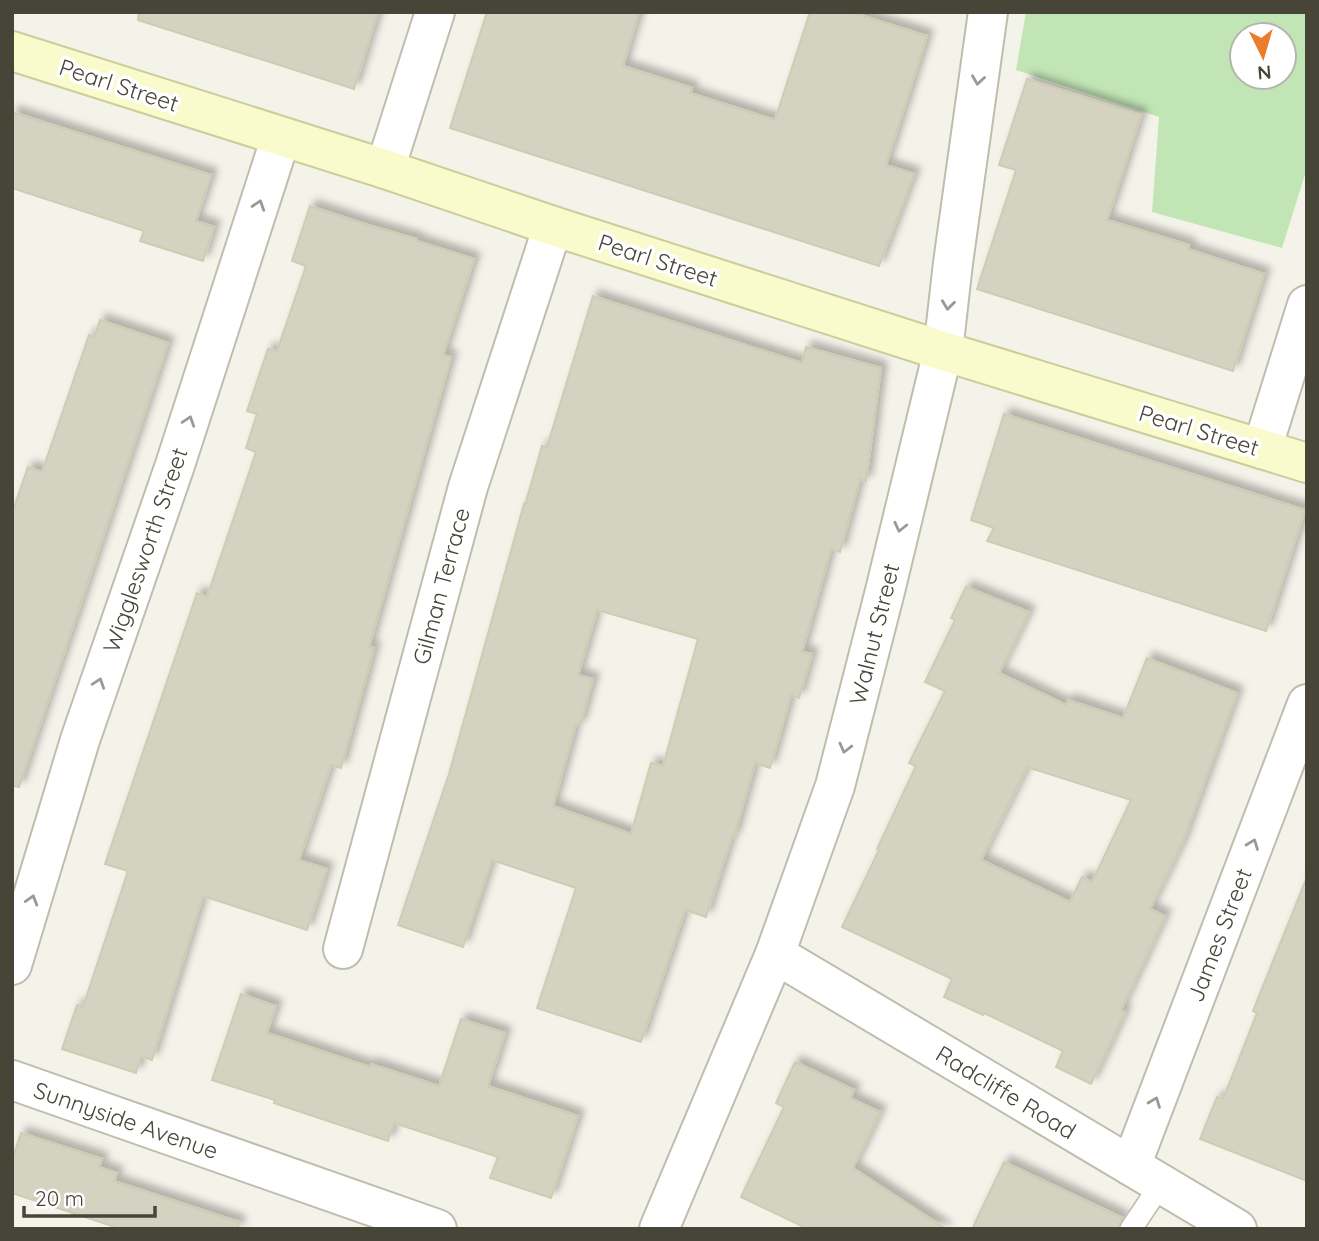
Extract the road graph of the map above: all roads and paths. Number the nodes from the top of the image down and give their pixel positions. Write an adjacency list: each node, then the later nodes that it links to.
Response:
1 (435, 12): 5 (street)
2 (988, 12): 8 (street, Walnut Street, one-way to 8)
3 (12, 51): 4 (street, Pearl Street)
4 (281, 137): 5 (street, Pearl Street); 14 (street, Wigglesworth Street, one-way to 4)
5 (385, 169): 6 (street, Pearl Street)
6 (553, 226): 8 (street, Pearl Street); 12 (street, Gilman Terrace)
7 (1307, 305): 9 (street)
8 (943, 351): 9 (street, Pearl Street); 13 (street, Walnut Street, one-way to 13)
9 (1262, 449): 10 (street, Pearl Street)
10 (1307, 463)
11 (1307, 704): 16 (street, James Street, one-way to 11)
12 (343, 949)
13 (775, 954): 16 (street, Radcliffe Road); 18 (street, Walnut Street)
14 (12, 965)
15 (12, 1080): 17 (street, Sunnyside Avenue)
16 (1146, 1175): 19 (lane); 20 (street, Radcliffe Road)
17 (438, 1229)
18 (659, 1229)
19 (1131, 1229)
20 (1237, 1229)

